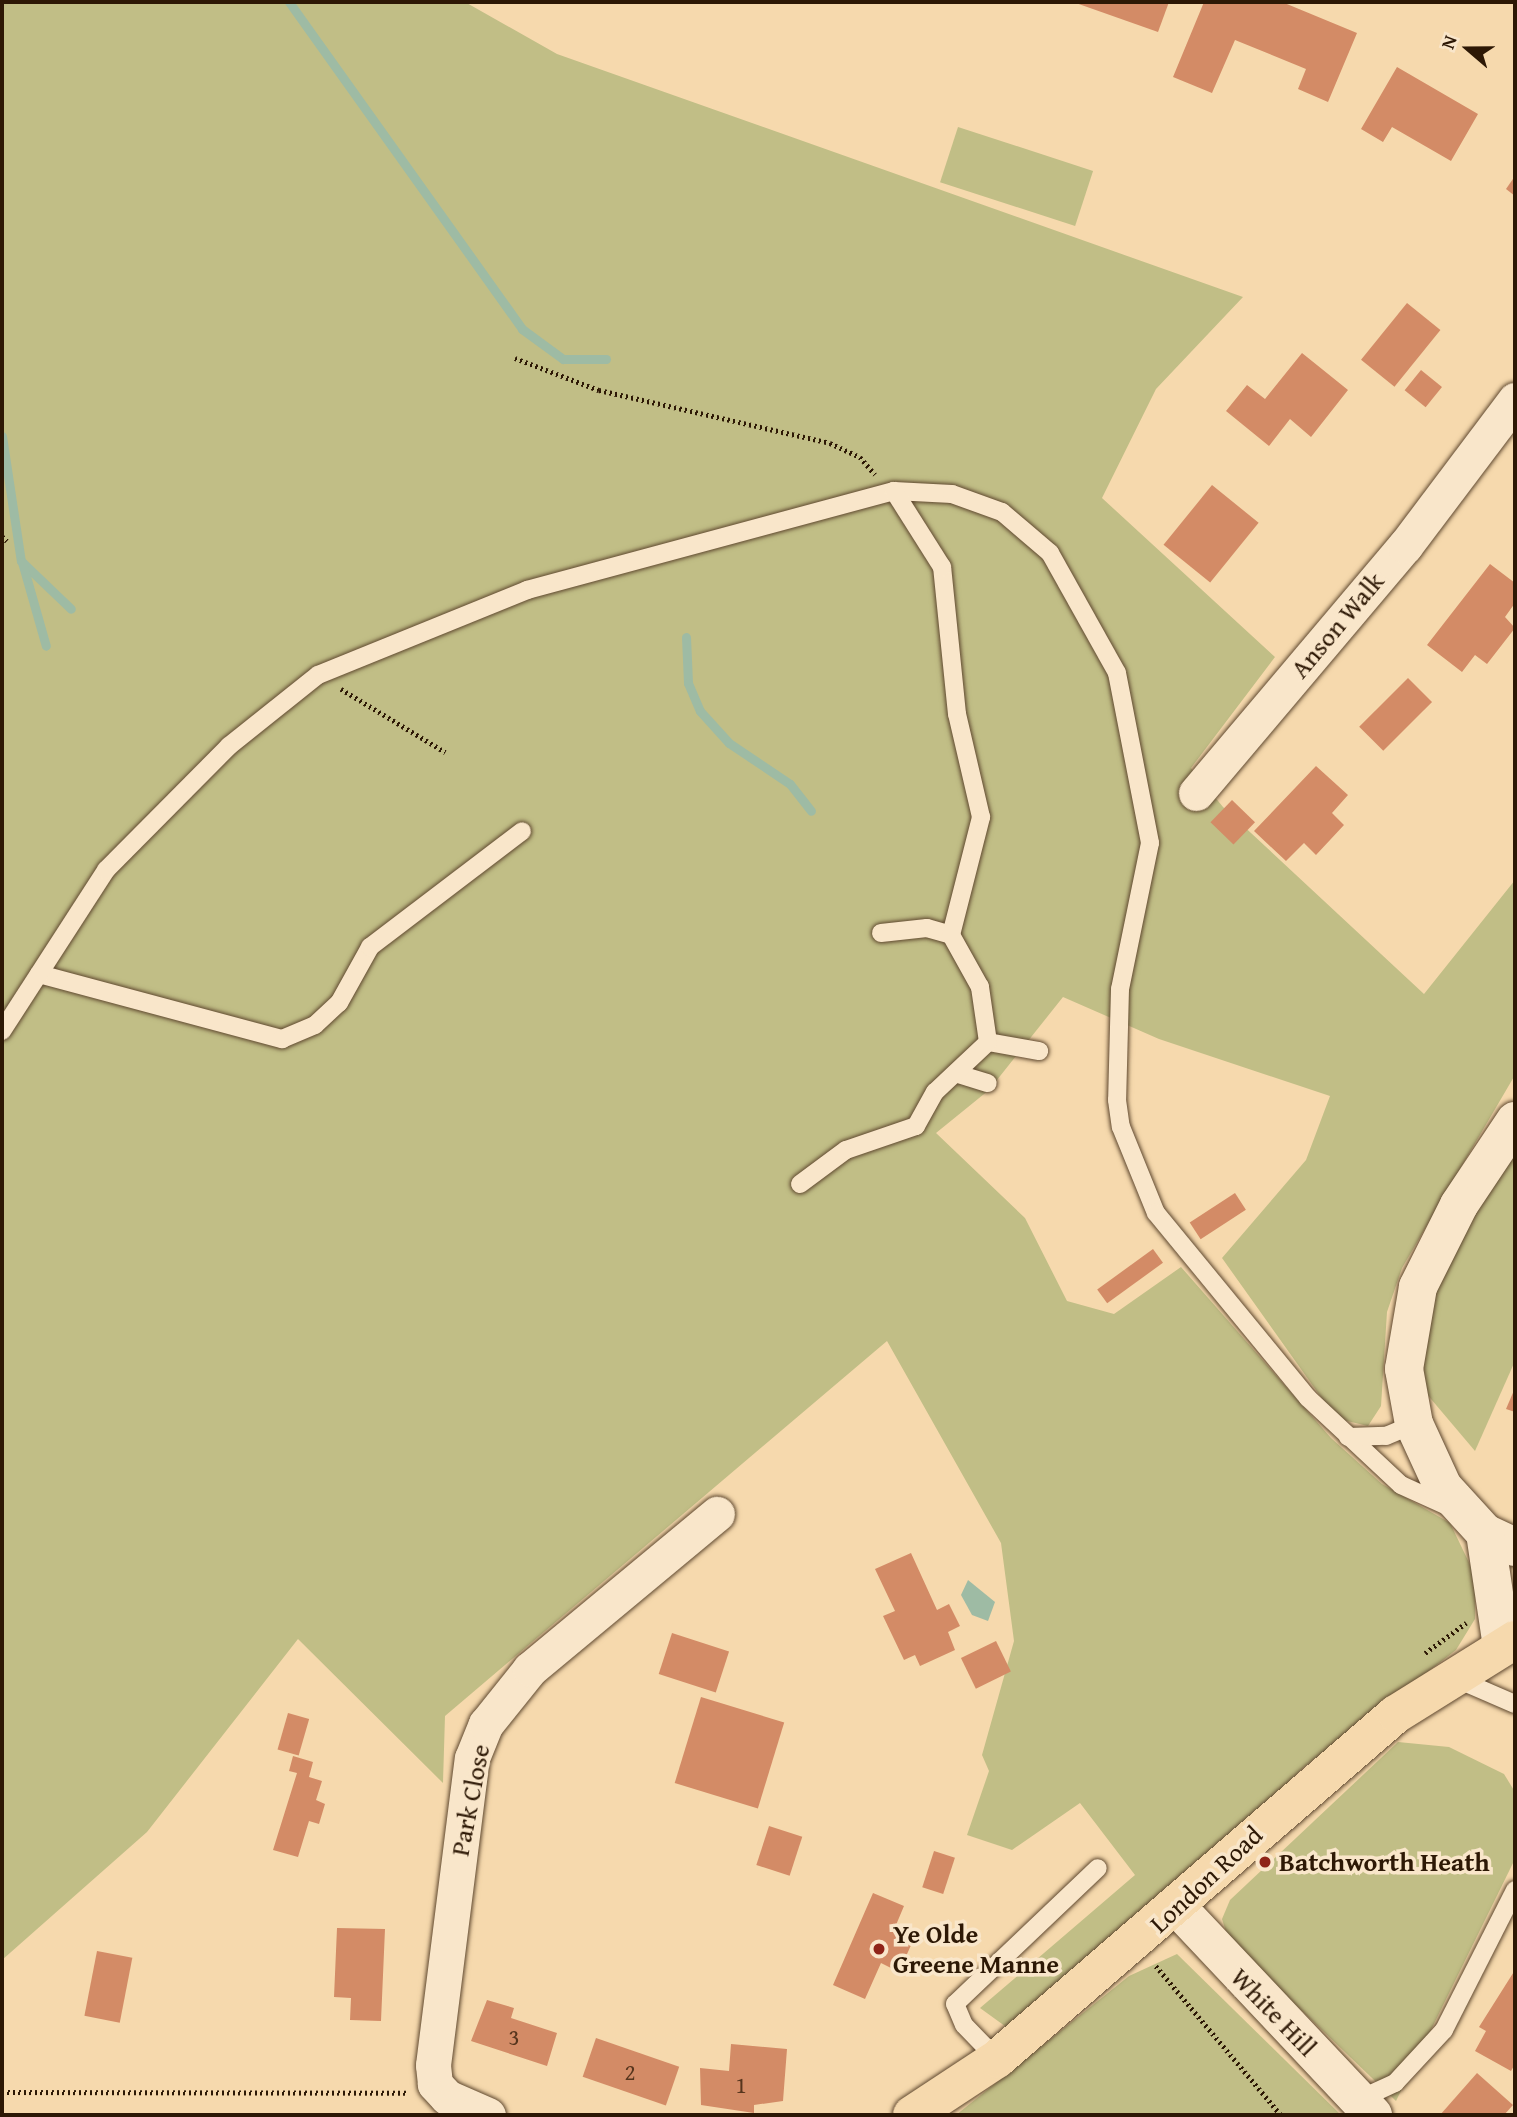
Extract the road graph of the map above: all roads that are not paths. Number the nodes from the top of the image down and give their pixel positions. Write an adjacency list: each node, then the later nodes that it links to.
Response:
1 (1515, 400): 3 (street, Anson Walk)
2 (887, 493): 5 (lane); 7 (lane); 16 (lane)
3 (1196, 793)
4 (522, 831): 7 (lane)
5 (952, 931): 6 (lane); 9 (lane)
6 (881, 933)
7 (39, 974): 8 (lane)
8 (2, 1031)
9 (988, 1042): 10 (lane); 11 (lane)
10 (1039, 1051)
11 (958, 1074): 12 (lane); 14 (lane)
12 (988, 1083)
13 (1515, 1121): 15 (street)
14 (800, 1184)
15 (1414, 1424): 16 (lane); 18 (street)
16 (1348, 1437): 18 (lane)
17 (716, 1514): 27 (street, Park Close)
18 (1487, 1530): 19 (street)
19 (1509, 1643): 20 (main road, London Road)
20 (1451, 1677): 21 (lane); 24 (main road, London Road)
21 (1515, 1704)
22 (1098, 1868): 25 (lane)
23 (1515, 1890): 26 (lane)
24 (1177, 1907): 25 (main road, London Road); 26 (street, White Hill)
25 (997, 2059): 28 (main road, London Road)
26 (1365, 2108)
27 (488, 2115)
28 (912, 2115)

